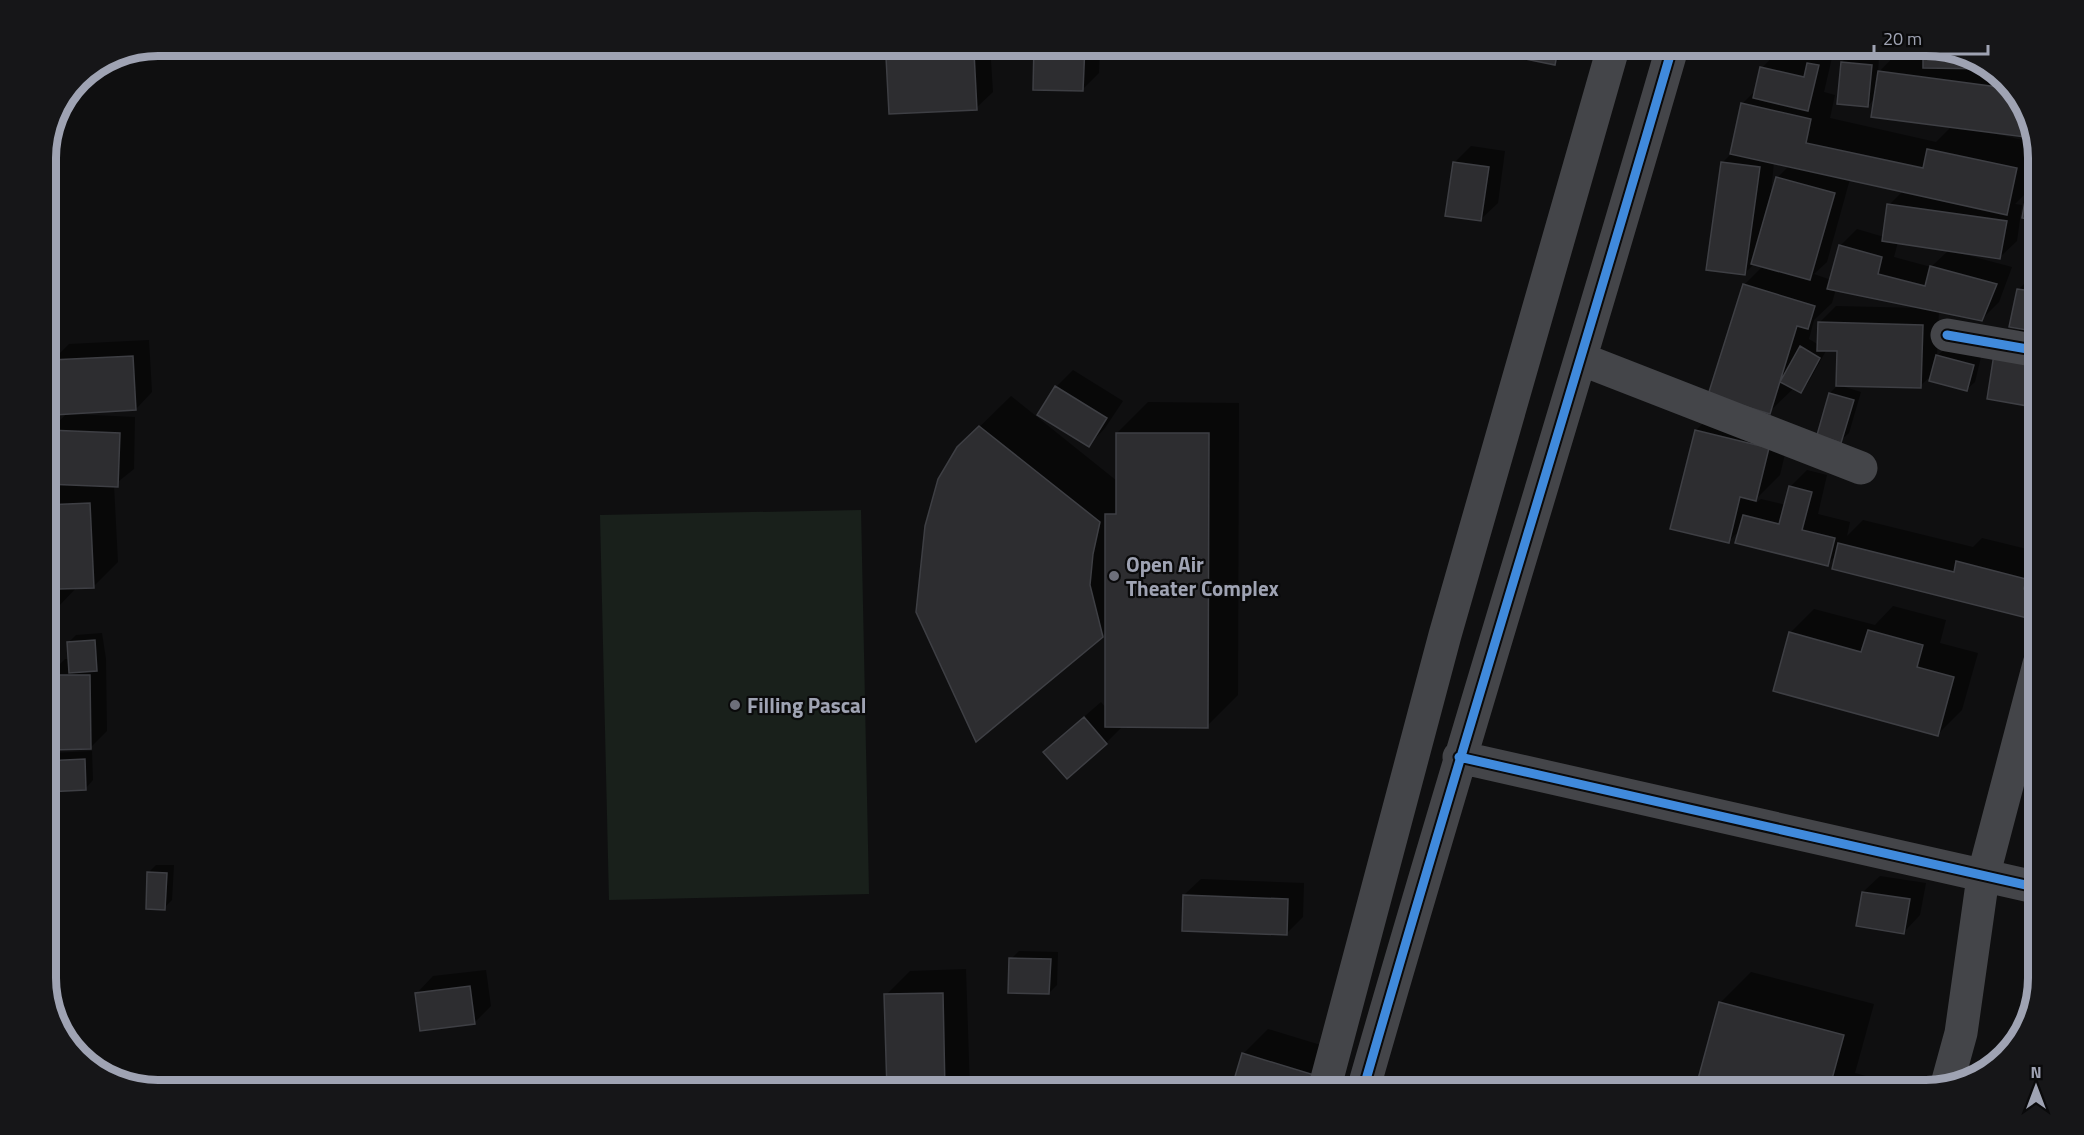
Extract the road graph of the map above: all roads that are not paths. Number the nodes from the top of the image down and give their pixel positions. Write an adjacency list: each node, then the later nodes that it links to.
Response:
1 (1611, 56): 12 (street)
2 (1670, 56): 5 (street)
3 (1947, 335): 4 (street)
4 (2028, 349)
5 (1581, 359): 6 (street); 8 (street)
6 (1861, 468)
7 (2028, 706): 9 (street)
8 (1459, 757): 9 (street); 13 (street)
9 (1983, 877): 10 (street); 11 (street)
10 (2028, 886)
11 (1949, 1077)
12 (1327, 1080)
13 (1366, 1080)

